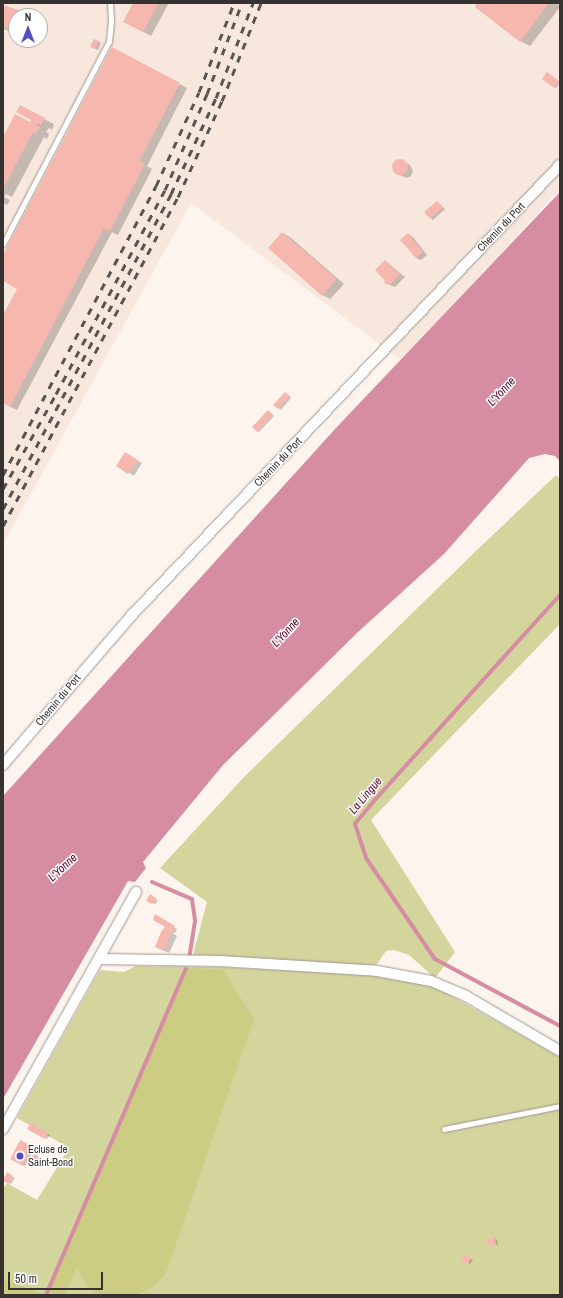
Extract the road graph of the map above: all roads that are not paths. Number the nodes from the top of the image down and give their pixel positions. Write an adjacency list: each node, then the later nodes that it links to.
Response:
1 (110, 3): 3 (lane)
2 (560, 165): 4 (street, Chemin du Port)
3 (3, 244)
4 (3, 765)
5 (136, 892): 6 (street)
6 (100, 959): 7 (street); 9 (street)
7 (560, 1051)
8 (560, 1106): 10 (lane)
9 (3, 1129)
10 (444, 1129)

